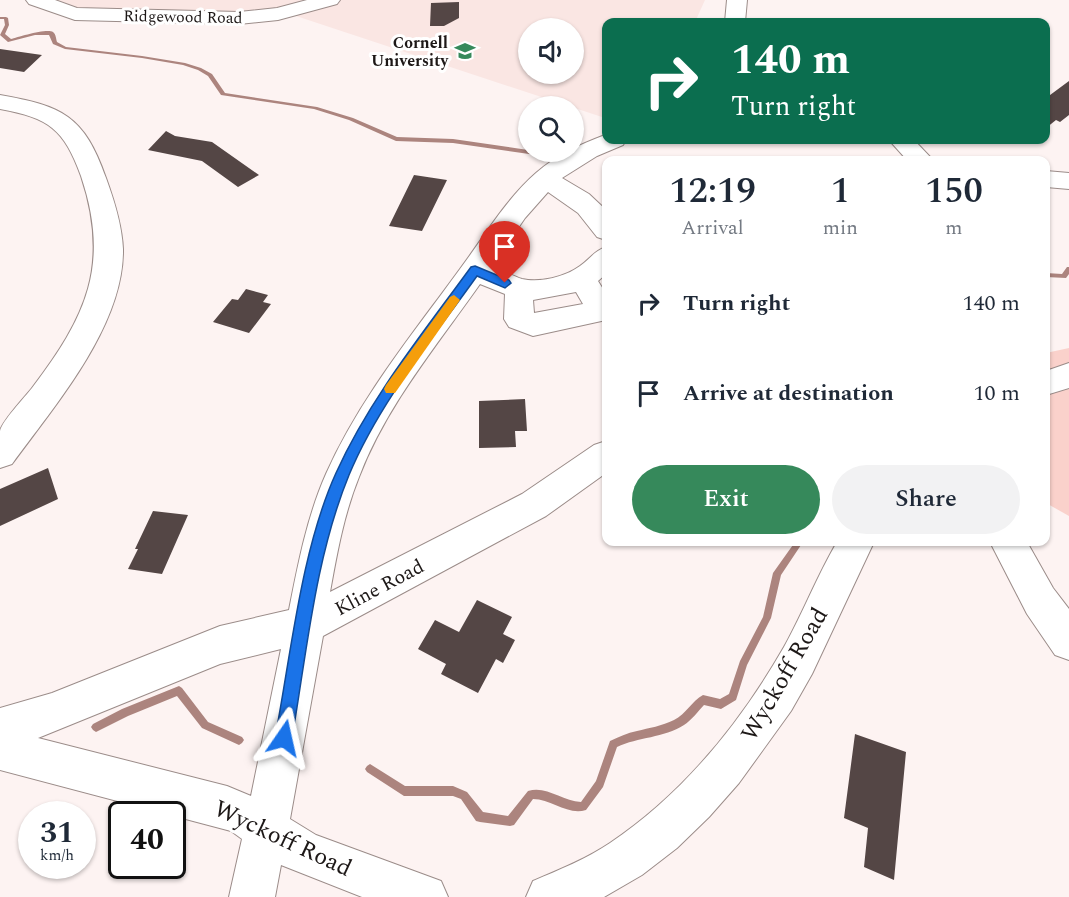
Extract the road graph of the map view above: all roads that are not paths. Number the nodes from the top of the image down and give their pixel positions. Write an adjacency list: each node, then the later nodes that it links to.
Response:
1 (36, 0): 2 (street, Ridgewood Road)
2 (330, 0)
3 (0, 102): 13 (street)
4 (605, 144): 7 (street)
5 (905, 144): 6 (street)
6 (917, 156)
7 (544, 179): 10 (street); 12 (street)
8 (1050, 179): 9 (street)
9 (1069, 181)
10 (602, 221)
11 (602, 261): 12 (street)
12 (475, 270): 17 (street)
13 (0, 454)
14 (602, 458): 17 (street, Kline Road)
15 (854, 546): 24 (street, Wyckoff Road)
16 (1010, 546): 18 (street)
17 (305, 625): 19 (street, Kline Road); 21 (street)
18 (1069, 642)
19 (0, 729)
20 (0, 749): 21 (street, Wyckoff Road)
21 (267, 829): 22 (street); 23 (street, Wyckoff Road)
22 (252, 897)
23 (424, 897)
24 (549, 897)

